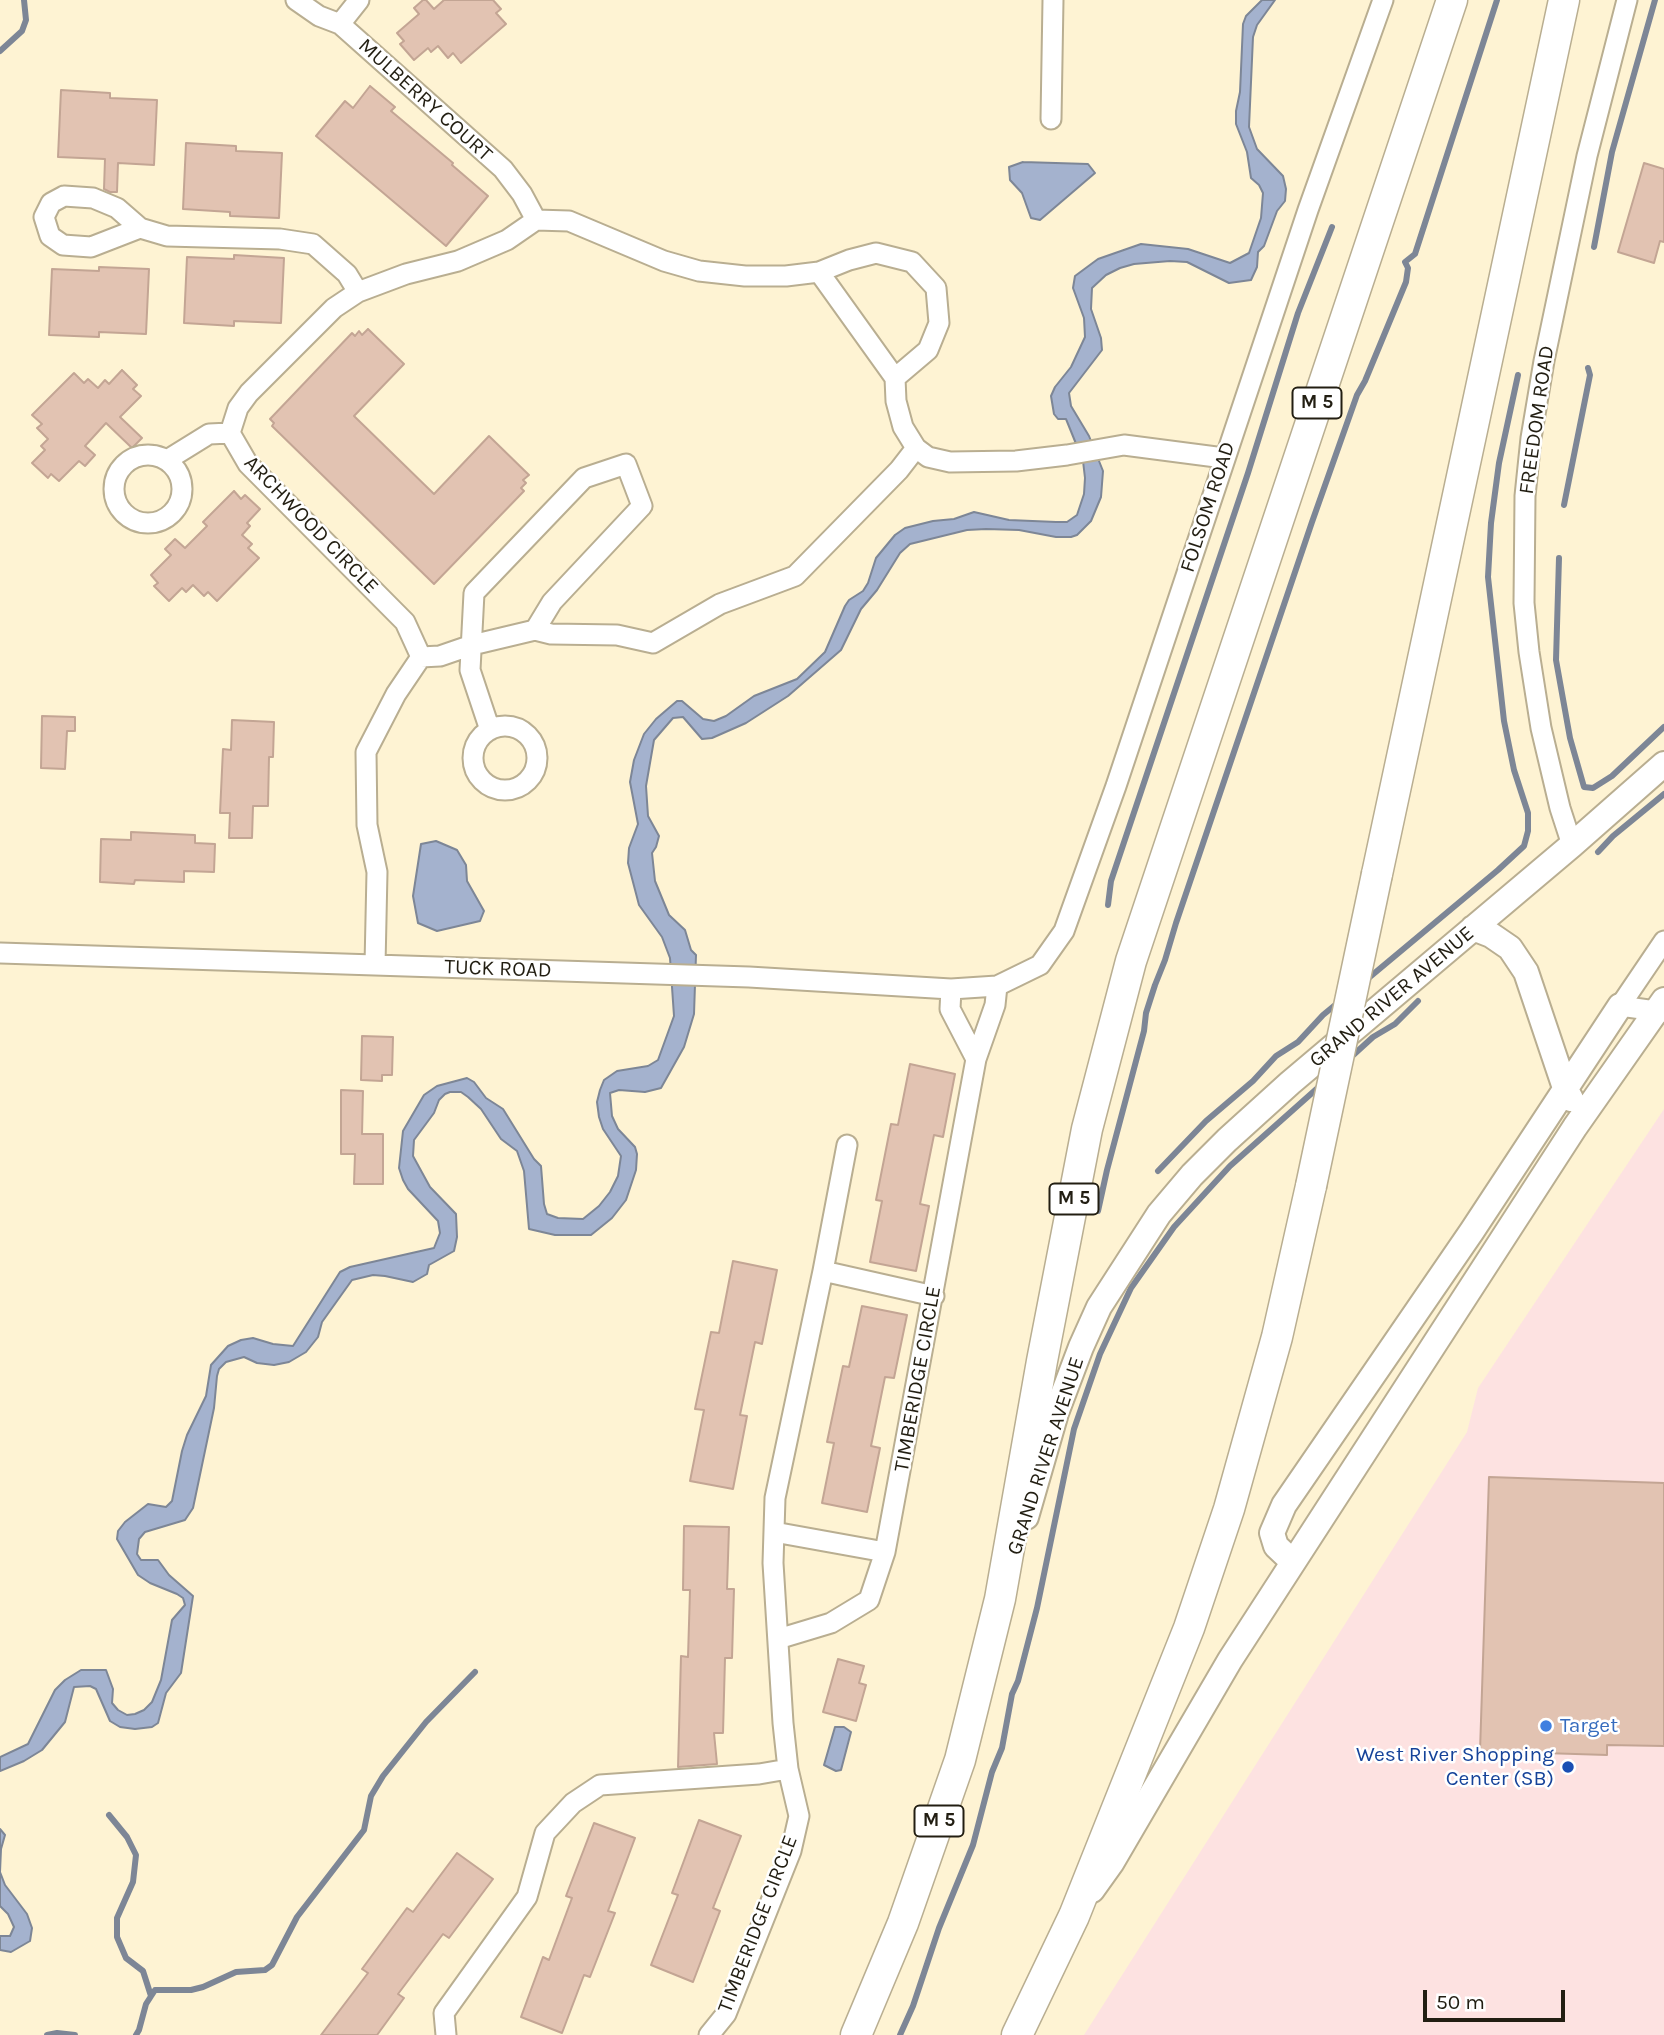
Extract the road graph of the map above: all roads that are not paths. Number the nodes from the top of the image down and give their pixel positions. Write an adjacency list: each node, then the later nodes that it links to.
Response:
1 (296, 0): 8 (street, MULBERRY COURT)
2 (359, 0): 8 (street)
3 (1053, 0): 9 (street)
4 (1383, 0): 17 (street, FOLSOM ROAD)
5 (1452, 0): 44 (highway, M 5)
6 (1564, 0): 47 (highway, bridge)
7 (1627, 0): 24 (street, FREEDOM ROAD)
8 (340, 24): 10 (street, MULBERRY COURT)
9 (1051, 119)
10 (536, 220): 12 (street); 13 (street, ARCHWOOD CIRCLE)
11 (140, 228): 13 (street)
12 (819, 272): 14 (street); 14 (street)
13 (358, 292): 15 (street, ARCHWOOD CIRCLE)
14 (895, 378): 16 (street)
15 (230, 433): 18 (street); 21 (street, ARCHWOOD CIRCLE)
16 (916, 448): 17 (street); 19 (street)
17 (1224, 458): 29 (street, FOLSOM ROAD)
18 (167, 460)
19 (535, 630): 20 (street); 20 (street)
20 (472, 645): 21 (street); 22 (street)
21 (421, 657): 28 (street)
22 (490, 730)
23 (1664, 764): 24 (main road, GRAND RIVER AVENUE)
24 (1572, 845): 25 (main road, GRAND RIVER AVENUE)
25 (1473, 928): 34 (main road); 44 (main road, GRAND RIVER AVENUE)
26 (1664, 941): 31 (street)
27 (0, 953): 28 (street, TUCK ROAD)
28 (375, 965): 30 (street, TUCK ROAD)
29 (997, 986): 30 (street, TUCK ROAD); 33 (street, TIMBERIDGE CIRCLE)
30 (951, 989): 33 (street)
31 (1620, 1006): 32 (street); 34 (main road)
32 (1662, 1007): 35 (main road)
33 (976, 1059): 40 (street, TIMBERIDGE CIRCLE)
34 (1565, 1088): 35 (main road); 37 (main road)
35 (1575, 1127): 39 (main road)
36 (847, 1145): 38 (street, TIMBERIDGE CIRCLE)
37 (1472, 1231): 39 (main road); 43 (main road)
38 (823, 1271): 40 (street); 41 (street, TIMBERIDGE CIRCLE)
39 (1482, 1271): 43 (main road)
40 (934, 1296): 42 (street, TIMBERIDGE CIRCLE)
41 (774, 1532): 42 (street); 45 (street, TIMBERIDGE CIRCLE)
42 (885, 1552): 45 (street, TIMBERIDGE CIRCLE)
43 (1293, 1562): 47 (main road)
44 (1000, 1599): 50 (highway, GRAND RIVER AVENUE / M 5)
45 (778, 1639): 46 (street, TIMBERIDGE CIRCLE)
46 (788, 1769): 48 (street); 49 (street, TIMBERIDGE CIRCLE)
47 (1074, 1916): 51 (highway)
48 (446, 2035)
49 (709, 2035)
50 (856, 2035)
51 (1017, 2035)

